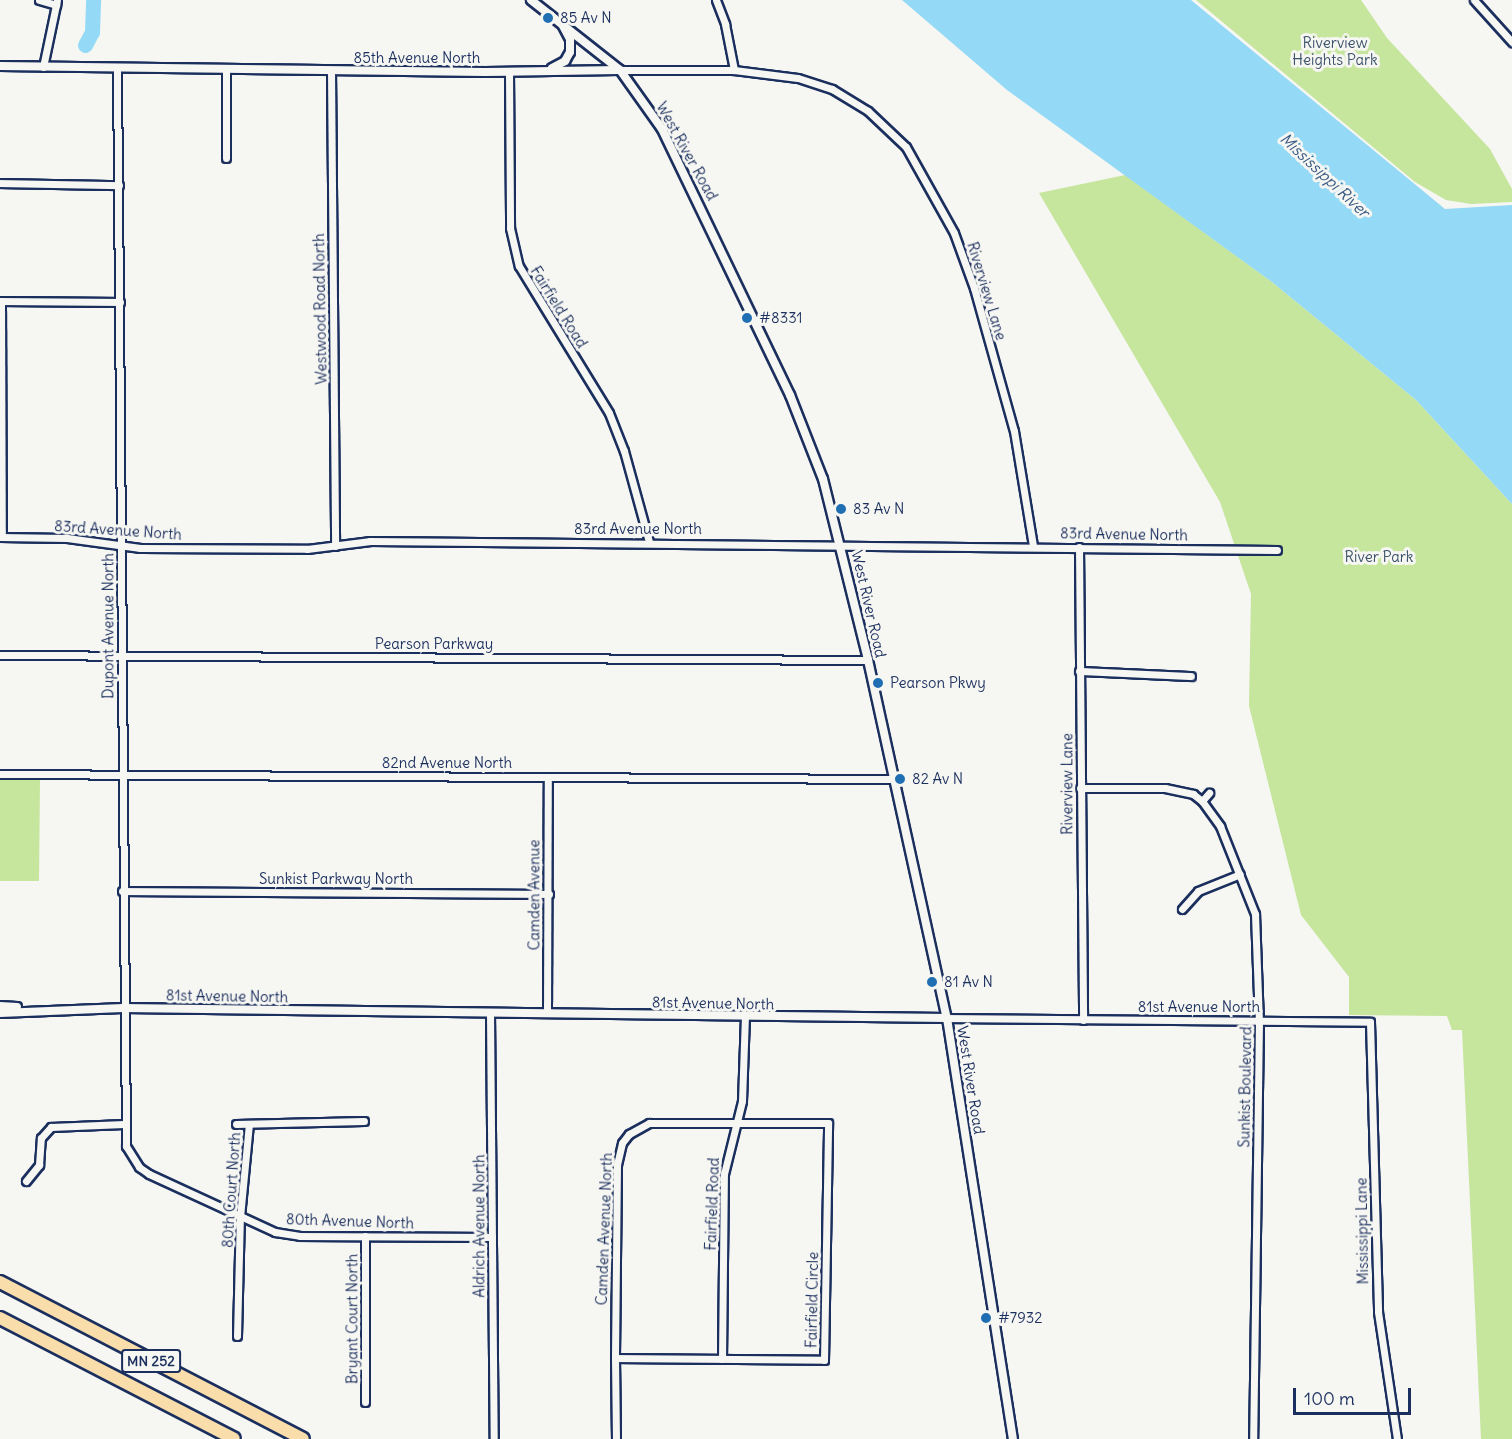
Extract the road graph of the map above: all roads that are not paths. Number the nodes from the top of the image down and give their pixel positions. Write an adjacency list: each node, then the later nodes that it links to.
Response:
1 (39, 0): 5 (street)
2 (531, 0): 6 (street, West River Road)
3 (716, 0): 14 (street)
4 (1474, 0): 7 (street)
5 (57, 2): 9 (street)
6 (561, 23): 12 (street); 13 (street, West River Road)
7 (1512, 42)
8 (0, 66): 9 (street, 85th Avenue North)
9 (43, 67): 10 (street, 85th Avenue North)
10 (117, 68): 11 (street, 85th Avenue North); 20 (street, Dupont Avenue North)
11 (226, 70): 15 (street, 85th Avenue North); 18 (street)
12 (546, 70): 13 (street, 85th Avenue North); 16 (street, 85th Avenue North)
13 (620, 70): 14 (street, 85th Avenue North); 25 (street, West River Road)
14 (734, 70): 17 (street, 85th Avenue North)
15 (331, 71): 16 (street, 85th Avenue North); 27 (street, Westwood Road North)
16 (509, 72): 24 (street, Fairfield Road)
17 (832, 89): 28 (street, Riverview Lane)
18 (226, 158)
19 (0, 183): 20 (street)
20 (119, 185): 22 (street, Dupont Avenue North)
21 (0, 301): 22 (street); 23 (street)
22 (120, 302): 26 (street, Dupont Avenue North)
23 (1, 537): 26 (street, 83rd Avenue North)
24 (649, 542): 25 (street, 83rd Avenue North); 27 (street, 83rd Avenue North)
25 (841, 544): 28 (street, 83rd Avenue North); 33 (street, West River Road)
26 (121, 546): 27 (street, 83rd Avenue North); 32 (street, Dupont Avenue North)
27 (335, 546)
28 (1033, 546): 29 (street, 83rd Avenue North)
29 (1079, 547): 30 (street, 83rd Avenue North); 34 (street, Riverview Lane)
30 (1277, 550)
31 (0, 655): 32 (street, Pearson Parkway)
32 (121, 656): 33 (street, Pearson Parkway); 37 (street, Dupont Avenue North)
33 (868, 660): 39 (street, West River Road)
34 (1079, 671): 35 (street); 40 (street, Riverview Lane)
35 (1191, 676)
36 (0, 774): 37 (street, 82nd Avenue North)
37 (122, 775): 38 (street, 82nd Avenue North); 44 (street, Dupont Avenue North)
38 (548, 777): 39 (street, 82nd Avenue North); 45 (street, Camden Avenue)
39 (894, 779): 54 (street, West River Road)
40 (1080, 788): 42 (street); 55 (street, Riverview Lane)
41 (1209, 793): 42 (street)
42 (1202, 801): 43 (street, Sunkist Boulevard)
43 (1240, 874): 46 (street); 56 (street, Sunkist Boulevard)
44 (122, 891): 45 (street, Sunkist Parkway North); 48 (street, Dupont Avenue North)
45 (549, 894): 52 (street, Camden Avenue)
46 (1182, 909)
47 (0, 1006): 49 (street, 81st Avenue North)
48 (123, 1008): 49 (street, 81st Avenue North); 51 (street, 81st Avenue North); 60 (street, Dupont Avenue North)
49 (56, 1009): 50 (street, 81st Avenue North)
50 (0, 1013)
51 (490, 1013): 52 (street, 81st Avenue North); 67 (street, Aldrich Avenue North)
52 (547, 1013): 53 (street, 81st Avenue North)
53 (745, 1017): 54 (street, 81st Avenue North); 59 (street, Fairfield Road)
54 (947, 1018): 55 (street, 81st Avenue North); 78 (street, West River Road)
55 (1083, 1020): 56 (street, 81st Avenue North)
56 (1259, 1021): 57 (street, 81st Avenue North); 79 (street, Sunkist Boulevard)
57 (1370, 1022): 80 (street, Mississippi Lane)
58 (364, 1121): 62 (street, 80th Court North)
59 (736, 1123): 71 (street, Camden Avenue North); 72 (street, Fairfield Road); 72 (street, Fairfield Circle)
60 (124, 1124): 63 (street, Dupont Avenue North); 64 (street)
61 (236, 1124): 62 (street)
62 (249, 1124): 65 (street, 80th Court North)
63 (149, 1174): 65 (street, 80th Avenue North)
64 (26, 1181)
65 (240, 1216): 66 (street, 80th Avenue North); 70 (street, 80th Court North)
66 (365, 1236): 67 (street, 80th Avenue North); 73 (street, Bryant Court North)
67 (492, 1237): 76 (street, Aldrich Avenue North)
68 (0, 1282): 75 (highway, MN 252)
69 (0, 1318): 74 (highway, MN 252)
70 (237, 1336)
71 (615, 1358): 72 (street, Fairfield Circle); 77 (street, Camden Avenue North)
72 (722, 1359)
73 (366, 1402)
74 (234, 1439)
75 (303, 1439)
76 (494, 1439)
77 (616, 1439)
78 (1013, 1439)
79 (1253, 1439)
80 (1397, 1439)

